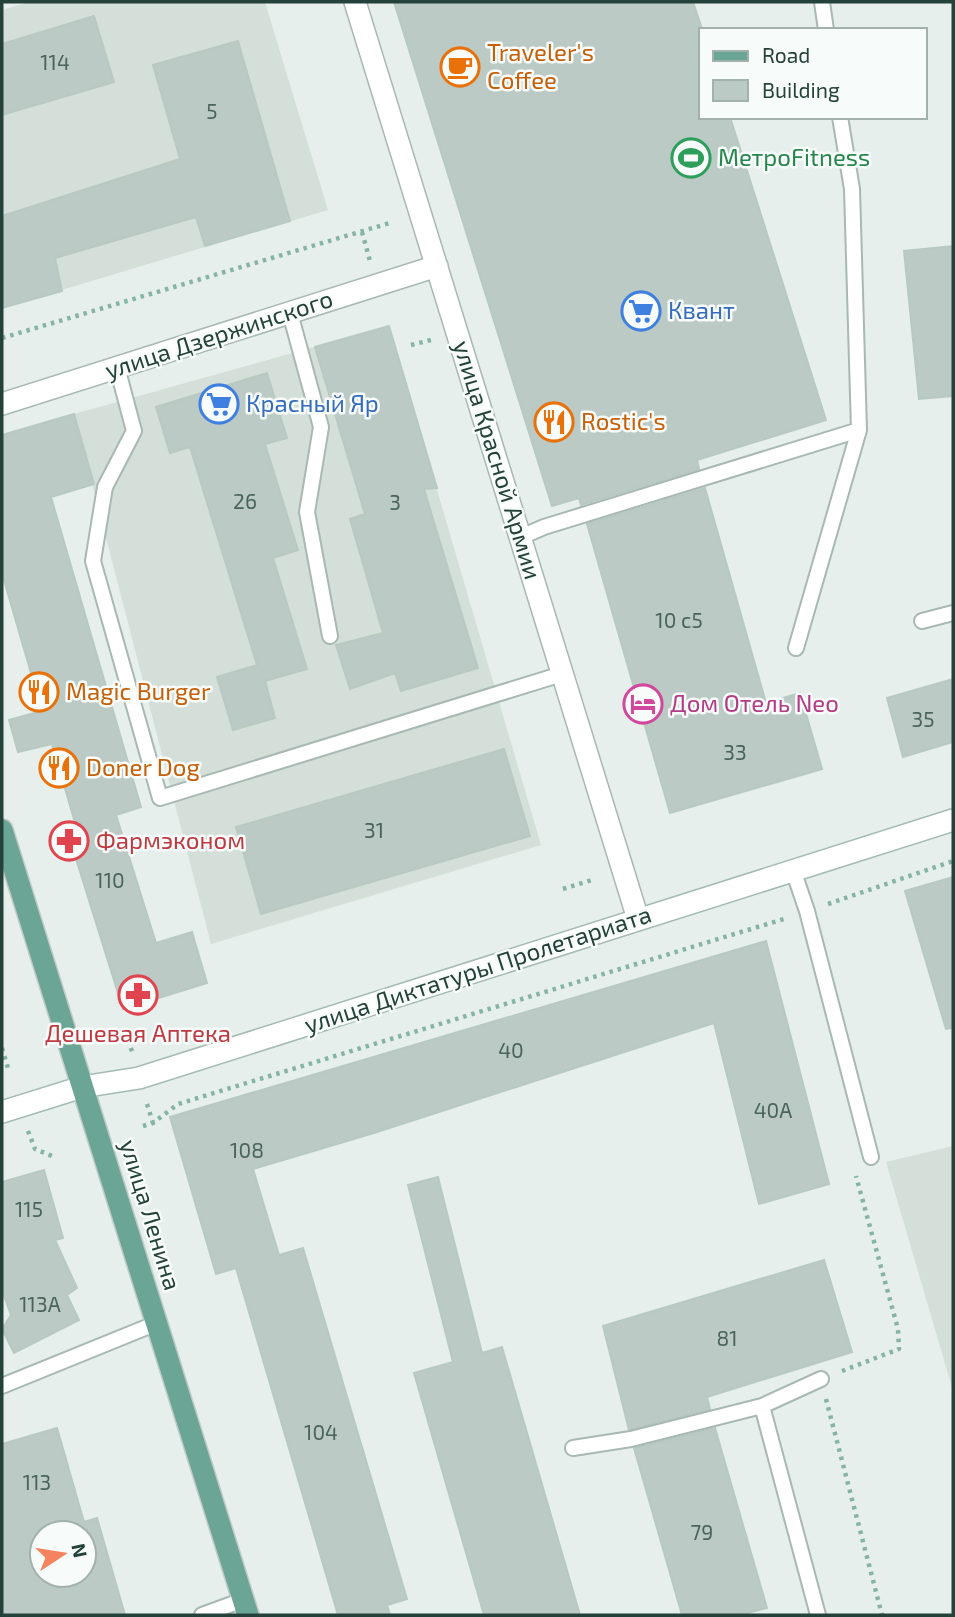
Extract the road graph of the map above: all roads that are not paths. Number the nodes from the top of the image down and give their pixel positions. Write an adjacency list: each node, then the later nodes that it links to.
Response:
1 (355, 2): 5 (street, улица Красной Армии)
2 (822, 2): 3 (lane)
3 (826, 28)
4 (840, 119): 9 (lane)
5 (437, 267): 6 (street, улица Дзержинского); 10 (street, улица Красной Армии)
6 (290, 313): 7 (street, улица Дзержинского); 13 (lane)
7 (117, 368): 8 (street, улица Дзержинского); 15 (lane)
8 (2, 404)
9 (859, 430): 10 (lane); 14 (lane)
10 (520, 537): 15 (street, улица Красной Армии)
11 (953, 614): 12 (lane)
12 (922, 621)
13 (330, 636)
14 (796, 648)
15 (562, 674): 19 (street, улица Красной Армии)
16 (953, 820): 18 (street, улица Диктатуры Пролетариата)
17 (2, 830): 20 (main road, улица Ленина)
18 (793, 870): 19 (street, улица Диктатуры Пролетариата); 22 (lane)
19 (638, 919): 20 (street, улица Диктатуры Пролетариата)
20 (82, 1087): 21 (street, улица Диктатуры Пролетариата); 23 (main road, улица Ленина)
21 (2, 1112)
22 (870, 1157)
23 (157, 1323): 25 (lane); 28 (main road, улица Ленина)
24 (821, 1379): 26 (lane)
25 (2, 1386)
26 (762, 1406): 27 (lane); 30 (lane)
27 (573, 1448)
28 (246, 1608): 29 (lane)
29 (202, 1615)
30 (818, 1615)

